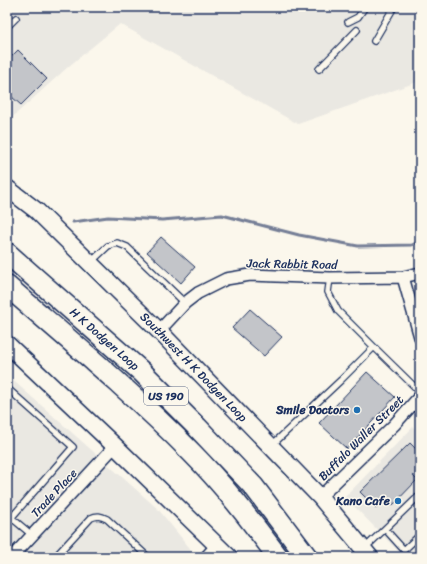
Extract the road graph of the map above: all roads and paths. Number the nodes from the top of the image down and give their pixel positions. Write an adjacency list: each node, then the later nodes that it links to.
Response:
1 (365, 7): 4 (lane)
2 (394, 7): 7 (lane)
3 (16, 18): 5 (lane)
4 (348, 22)
5 (7, 27)
6 (357, 30): 8 (lane)
7 (374, 41)
8 (319, 69)
9 (7, 188): 11 (main road, Southwest H K Dodgen Loop)
10 (7, 253): 40 (highway, H K Dodgen Loop / US 190)
11 (90, 263): 16 (lane); 17 (main road, Southwest H K Dodgen Loop)
12 (420, 273): 13 (street, Jack Rabbit Road)
13 (403, 277): 14 (street, Jack Rabbit Road); 18 (street)
14 (330, 278): 16 (street, Jack Rabbit Road); 20 (lane)
15 (7, 286): 39 (highway, H K Dodgen Loop / US 190)
16 (186, 303): 17 (street, Jack Rabbit Road)
17 (159, 331): 25 (main road, Southwest H K Dodgen Loop)
18 (420, 337)
19 (8, 346): 24 (main road)
20 (374, 347): 22 (lane); 25 (lane)
21 (7, 388): 28 (lane)
22 (420, 392)
23 (420, 396): 27 (street, Buffalo Waller Street)
24 (115, 446): 31 (street, Trade Place); 32 (main road)
25 (271, 446): 27 (main road, Southwest H K Dodgen Loop)
26 (420, 495): 29 (lane)
27 (320, 497): 33 (main road, Southwest H K Dodgen Loop)
28 (9, 516): 31 (lane)
29 (385, 529): 30 (lane); 33 (lane)
30 (420, 535)
31 (32, 536): 34 (street, Trade Place)
32 (217, 545): 37 (street); 38 (main road)
33 (367, 553)
34 (12, 557)
35 (55, 557): 36 (lane)
36 (148, 557)
37 (206, 557)
38 (229, 557)
39 (278, 557)
40 (307, 557)

